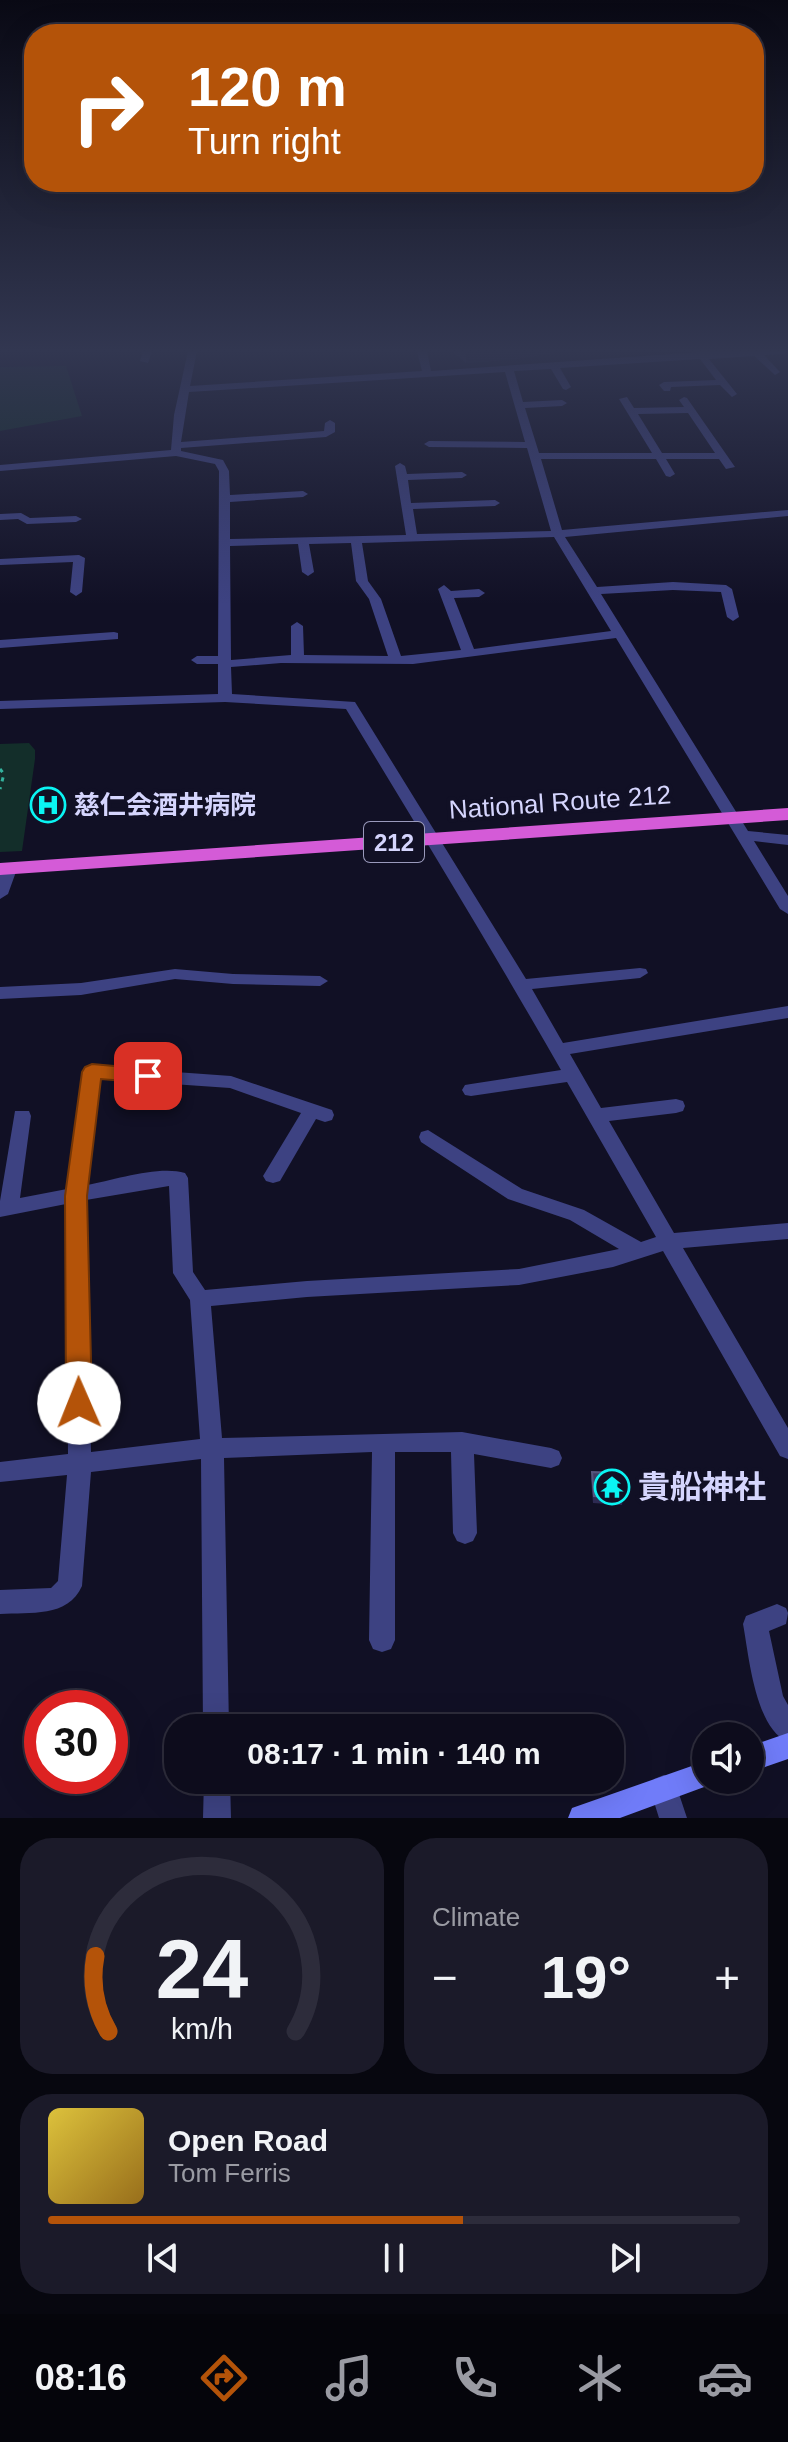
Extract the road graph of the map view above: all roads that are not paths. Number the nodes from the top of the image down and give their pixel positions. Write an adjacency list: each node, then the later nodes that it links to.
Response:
1 (176, 436): 7 (street)
2 (308, 436): 7 (street)
3 (528, 436): 8 (street)
4 (646, 436): 9 (street)
5 (708, 436): 10 (street)
6 (429, 444): 8 (street)
7 (176, 449): 12 (street); 16 (street)
8 (532, 451): 9 (street); 22 (street)
9 (659, 456): 10 (street); 13 (street)
10 (722, 456): 11 (street)
11 (730, 467)
12 (0, 468)
13 (670, 474)
14 (462, 475): 18 (street)
15 (303, 494): 16 (street)
16 (223, 499): 26 (street)
17 (495, 503): 18 (street)
18 (406, 506): 24 (street)
19 (788, 513): 22 (street)
20 (0, 517): 21 (street)
21 (76, 519)
22 (558, 534): 24 (street); 29 (street)
23 (356, 538): 24 (street); 25 (street); 40 (street)
24 (412, 539)
25 (303, 540): 26 (street); 28 (street)
26 (224, 543): 41 (street)
27 (0, 562): 30 (street)
28 (308, 572)
29 (593, 591): 32 (street); 34 (street)
30 (76, 592)
31 (479, 593): 37 (street)
32 (733, 617)
33 (297, 626): 38 (street)
34 (620, 634): 37 (street); 45 (street)
35 (114, 636): 36 (street)
36 (0, 644)
37 (469, 653): 40 (street)
38 (298, 659): 40 (street); 41 (street)
39 (197, 660): 41 (street)
40 (396, 660)
41 (225, 662): 42 (street)
42 (225, 698): 43 (street); 46 (street)
43 (0, 705)
44 (788, 814): 45 (highway, National Route 212 / 212)
45 (739, 827): 46 (highway, National Route 212 / 212); 47 (street); 50 (street)
46 (434, 839): 48 (highway, National Route 212 / 212); 53 (street)
47 (788, 840)
48 (5, 869): 49 (street)
49 (0, 894)
50 (788, 909)
51 (640, 973): 53 (street)
52 (320, 981): 54 (street)
53 (521, 985): 56 (street)
54 (0, 993)
55 (788, 1012): 56 (street)
56 (556, 1050): 57 (street)
57 (570, 1075): 58 (street); 61 (street)
58 (471, 1090)
59 (676, 1106): 61 (street)
60 (22, 1116): 65 (street)
61 (594, 1116): 67 (street)
62 (428, 1137): 68 (street)
63 (273, 1176): 64 (street)
64 (76, 1196): 65 (street); 69 (street); 75 (street)
65 (4, 1208)
66 (788, 1231): 67 (street)
67 (666, 1242): 68 (street); 73 (street)
68 (639, 1251): 69 (street)
69 (200, 1299): 72 (street)
70 (384, 1442): 71 (street); 72 (street); 80 (street)
71 (462, 1442): 74 (street); 77 (street)
72 (212, 1448): 75 (street); 81 (street)
73 (788, 1449)
74 (551, 1458)
75 (80, 1462): 76 (street); 78 (street)
76 (0, 1472)
77 (465, 1533)
78 (0, 1602)
79 (777, 1616): 82 (street)
80 (382, 1640)
81 (216, 1714)
82 (788, 1729)
83 (788, 1746): 84 (main road)
84 (764, 1754)
85 (692, 1779): 86 (main road)
86 (664, 1789): 89 (main road); 90 (street)
87 (217, 1794): 88 (street)
88 (217, 1818)
89 (582, 1818)
90 (673, 1818)

